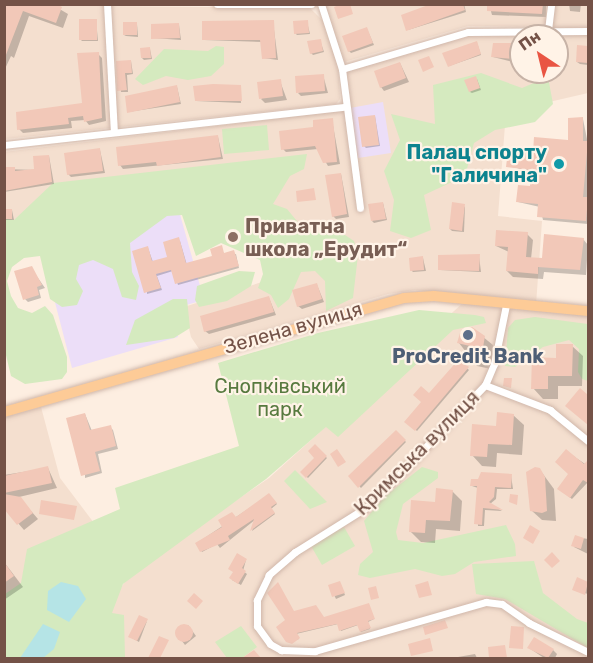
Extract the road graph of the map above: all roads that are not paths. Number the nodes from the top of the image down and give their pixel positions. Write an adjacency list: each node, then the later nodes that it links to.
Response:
1 (107, 4): 12 (street)
2 (217, 4): 3 (street)
3 (311, 4)
4 (321, 4): 10 (street)
5 (551, 4): 6 (street)
6 (549, 24)
7 (509, 31): 10 (street)
8 (569, 31): 9 (street)
9 (588, 31)
10 (342, 69): 11 (street)
11 (345, 107): 12 (street); 14 (street)
12 (114, 132): 13 (street)
13 (4, 145)
14 (360, 208)
15 (506, 305): 16 (main road, Зелена вулиця); 17 (street, Кримська вулиця); 18 (main road, Зелена вулиця)
16 (588, 311)
17 (485, 385): 19 (street); 20 (street, Кримська вулиця)
18 (4, 412)
19 (588, 441)
20 (588, 652)

